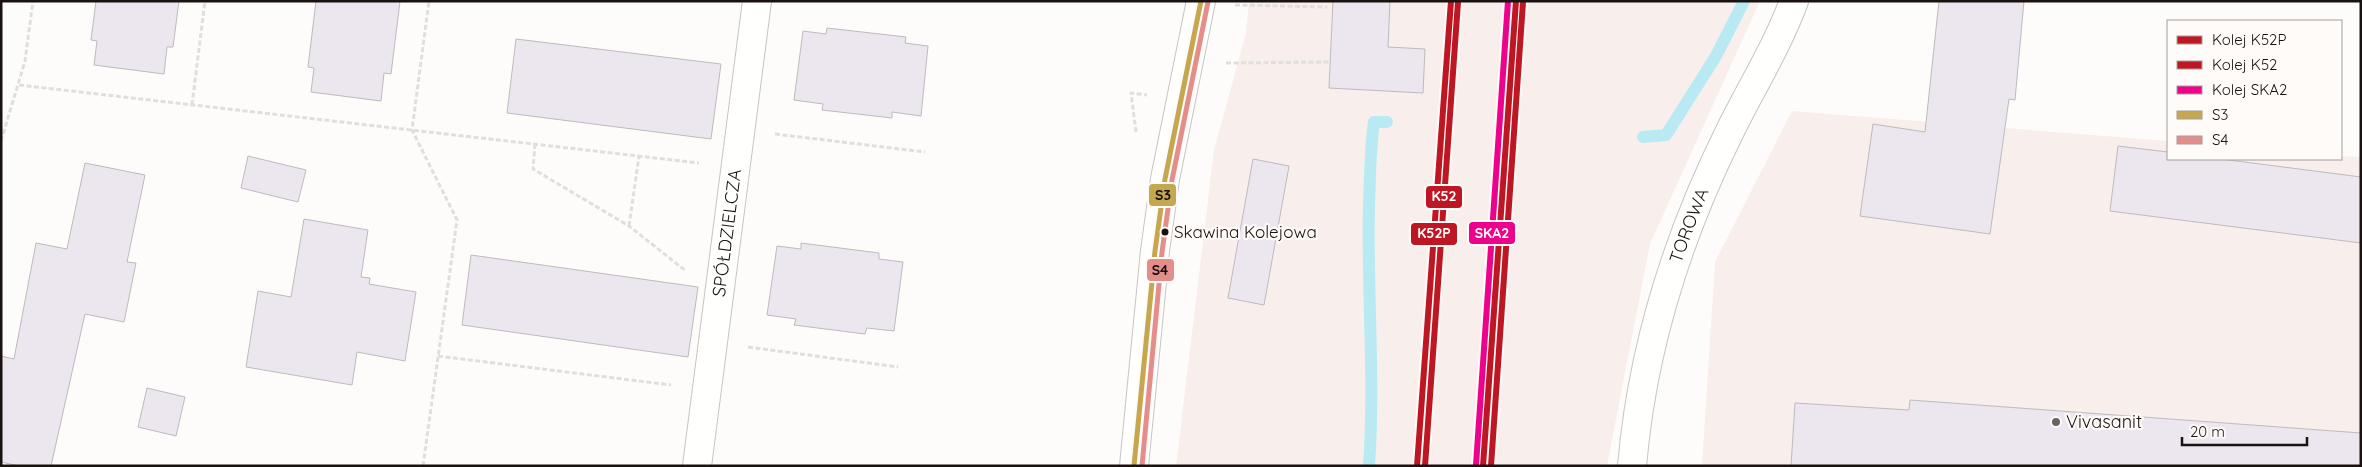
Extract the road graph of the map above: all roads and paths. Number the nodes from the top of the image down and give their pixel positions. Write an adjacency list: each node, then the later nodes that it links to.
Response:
1 (33, 1): 11 (path)
2 (205, 1): 12 (path)
3 (429, 1): 13 (path)
4 (757, 1): 14 (street, SPÓŁDZIELCZA)
5 (1201, 1): 28 (street)
6 (1794, 1): 29 (street, TOROWA)
7 (1235, 5): 8 (path)
8 (1328, 7)
9 (1330, 62): 10 (path)
10 (1225, 63)
11 (19, 84): 12 (path); 15 (path)
12 (192, 105): 13 (path)
13 (412, 130): 16 (path); 23 (path)
14 (739, 130): 17 (path); 19 (street, SPÓŁDZIELCZA)
15 (1, 141)
16 (535, 144): 18 (path); 20 (path)
17 (925, 152)
18 (639, 156): 19 (path); 20 (path)
19 (734, 168): 21 (street, SPÓŁDZIELCZA)
20 (628, 226): 21 (path)
21 (718, 297): 22 (street, SPÓŁDZIELCZA)
22 (712, 342): 24 (path); 25 (street, SPÓŁDZIELCZA)
23 (438, 356): 25 (path); 26 (path)
24 (898, 367)
25 (706, 390): 27 (street, SPÓŁDZIELCZA)
26 (423, 466)
27 (697, 466)
28 (1134, 466)
29 (1632, 466)

